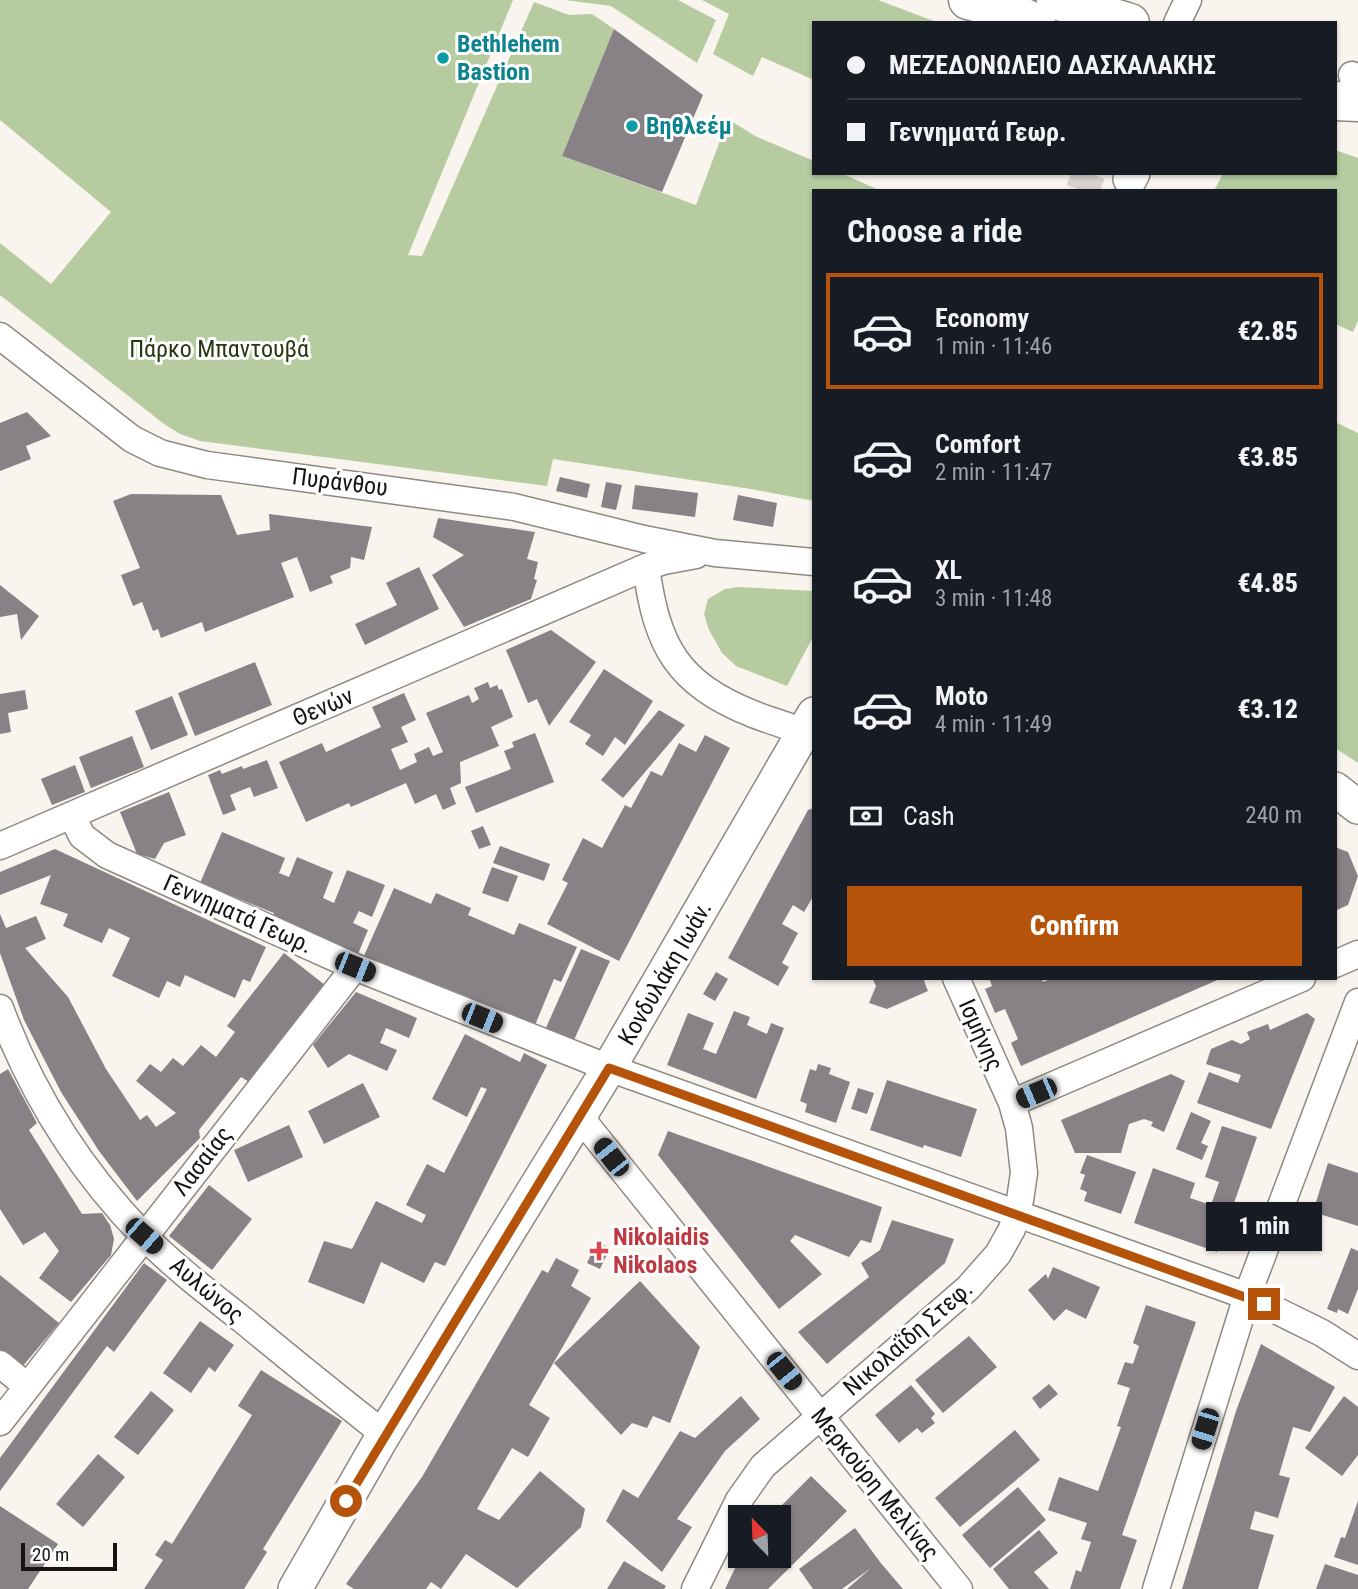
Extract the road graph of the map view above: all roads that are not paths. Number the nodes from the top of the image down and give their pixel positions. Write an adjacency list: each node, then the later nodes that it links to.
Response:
1 (968, 0): 4 (main road)
2 (1056, 0): 5 (main road)
3 (1188, 0): 6 (street)
4 (1032, 21)
5 (1124, 21)
6 (1178, 21)
7 (0, 336): 8 (street, Πυράνθου)
8 (715, 554): 9 (street); 10 (street, Θενών)
9 (812, 562)
10 (646, 567): 11 (street); 14 (street, Θενών)
11 (811, 728): 24 (street, Κονδυλάκη Ιωάν.)
12 (1337, 791): 13 (street)
13 (1358, 807)
14 (72, 816): 15 (street, Θενών); 18 (street, Γεννηματά Γεωρ.)
15 (0, 846)
16 (1358, 954): 17 (street)
17 (1337, 963)
18 (355, 967): 24 (street, Γεννηματά Γεωρ.); 28 (street, Λασαίας)
19 (957, 980): 25 (street, Ισμήνης)
20 (1297, 980): 25 (street)
21 (1358, 1002): 29 (street)
22 (0, 1008): 23 (street, Αυλώνος)
23 (6, 1044): 28 (street, Αυλώνος)
24 (609, 1068): 26 (street, Κονδυλάκη Ιωάν.); 27 (street, Γεννηματά Γεωρ.)
25 (1012, 1103): 27 (street, Ισμήνης)
26 (580, 1117): 33 (street, Μερκούρη Μελίνας); 35 (street, Κονδυλάκη Ιωάν.)
27 (1017, 1215): 29 (street, Γεννηματά Γεωρ.); 33 (street, Νικολαΐδη Στεφ.)
28 (144, 1236): 32 (street, Λασαίας); 35 (street, Αυλώνος)
29 (1247, 1296): 30 (street, Γεννηματά Γεωρ.); 39 (street)
30 (1358, 1356)
31 (0, 1364): 32 (street)
32 (27, 1386): 34 (street, Λασαίας)
33 (819, 1415): 37 (street, Νικολαΐδη Στεφ.); 38 (street, Μερκούρη Μελίνας)
34 (0, 1422)
35 (384, 1434): 36 (street, Κονδυλάκη Ιωάν.)
36 (295, 1589)
37 (695, 1589)
38 (959, 1589)
39 (1156, 1589)

